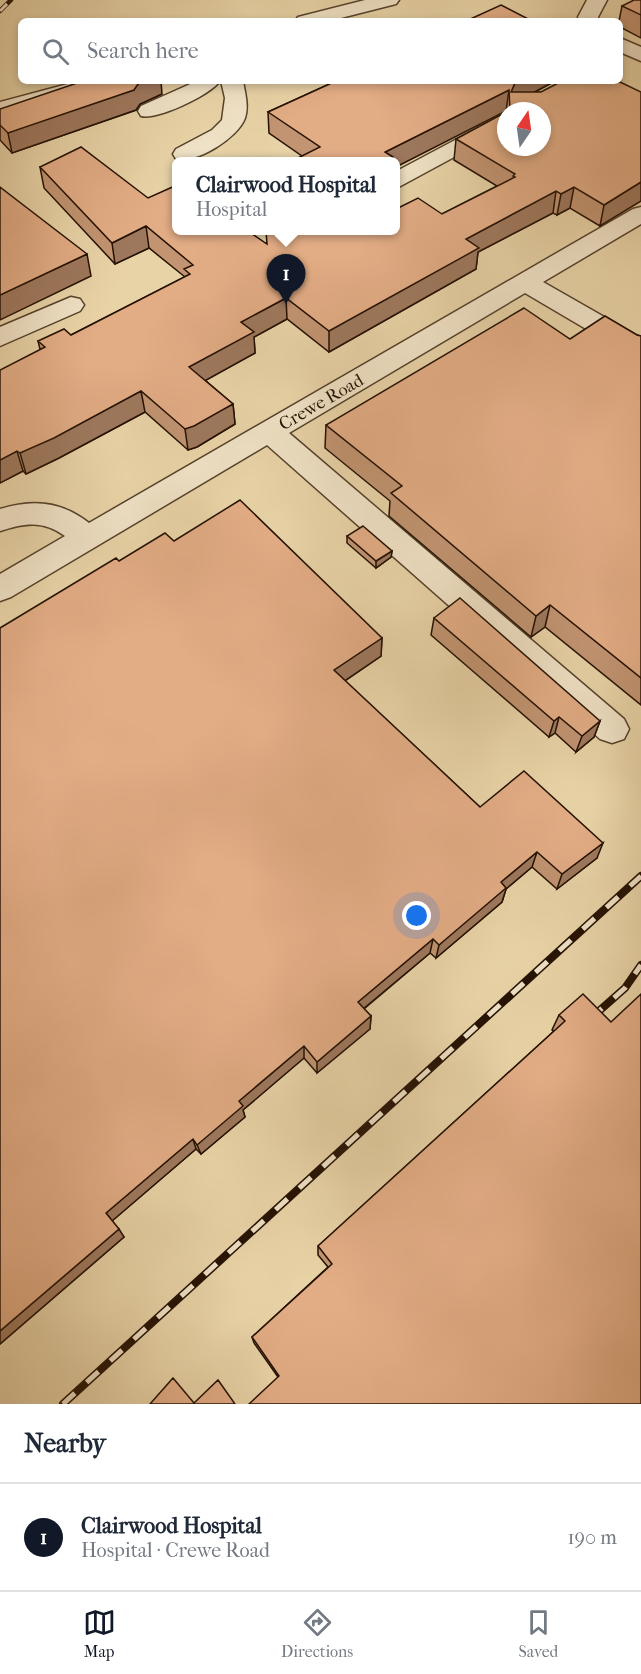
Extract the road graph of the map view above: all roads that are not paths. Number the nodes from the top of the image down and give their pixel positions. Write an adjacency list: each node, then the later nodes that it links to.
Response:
1 (389, 0): 3 (street)
2 (597, 0): 4 (street)
3 (317, 18)
4 (588, 18)
5 (92, 84): 8 (street)
6 (206, 84): 9 (street)
7 (233, 84): 11 (street)
8 (0, 109)
9 (148, 111)
10 (497, 125): 12 (street)
11 (184, 154)
12 (400, 180)
13 (641, 214): 14 (street, Crewe Road)
14 (525, 283): 17 (street); 18 (street, Crewe Road)
15 (71, 305): 16 (street)
16 (0, 337)
17 (641, 350)
18 (270, 432): 20 (street, Crewe Road); 22 (street)
19 (0, 520): 20 (street)
20 (87, 538): 21 (street, Crewe Road)
21 (0, 589)
22 (612, 729)

